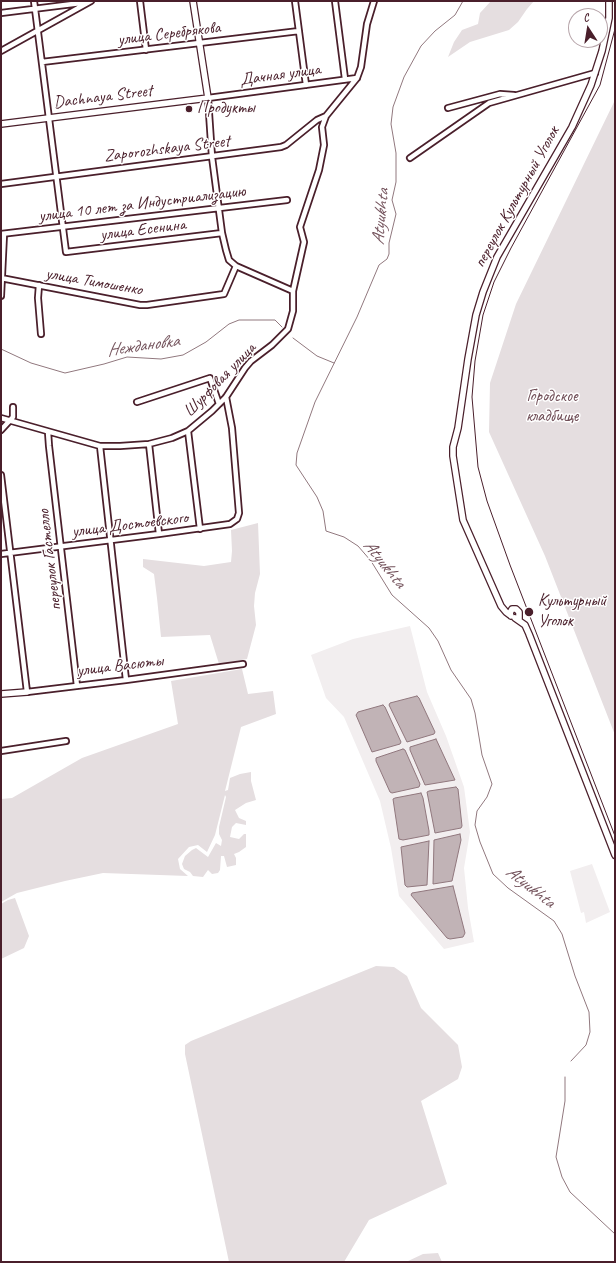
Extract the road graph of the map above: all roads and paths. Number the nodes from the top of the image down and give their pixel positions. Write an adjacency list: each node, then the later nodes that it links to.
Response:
1 (34, 1): 9 (street)
2 (89, 1): 9 (street); 11 (street)
3 (140, 1): 14 (street)
4 (193, 1): 13 (street)
5 (295, 1): 12 (street)
6 (335, 1): 19 (street)
7 (374, 1): 18 (street)
8 (610, 1): 17 (street, переулок Культурный Уголок)
9 (35, 8): 10 (street); 11 (street)
10 (1, 13)
11 (38, 31): 15 (street); 16 (street)
12 (299, 31): 13 (street, улица Серебрякова); 20 (street)
13 (199, 43): 14 (street, улица Серебрякова); 22 (street)
14 (146, 50): 16 (street, улица Серебрякова)
15 (1, 51)
16 (42, 62): 25 (street)
17 (595, 73): 21 (street); 67 (street, переулок Культурный Уголок)
18 (357, 78): 19 (street, Дачная улица); 24 (street)
19 (345, 79): 20 (street, Дачная улица)
20 (306, 85): 22 (street, Дачная улица)
21 (518, 96): 23 (street); 28 (street)
22 (208, 98): 25 (street, Dachnaya Street); 27 (street)
23 (448, 108)
24 (326, 116): 27 (street, Zaporozhskaya Street); 39 (street)
25 (49, 118): 26 (street, Dachnaya Street); 29 (street)
26 (1, 124)
27 (212, 157): 29 (street, Zaporozhskaya Street); 32 (street)
28 (410, 158)
29 (56, 177): 30 (street, Zaporozhskaya Street); 33 (street)
30 (1, 184)
31 (287, 200): 32 (street, улица 10 лет за Индустриализацию)
32 (219, 208): 33 (street, улица 10 лет за Индустриализацию); 34 (street)
33 (63, 227): 34 (street, улица Есенина); 35 (street, улица 10 лет за Индустриализацию)
34 (222, 233): 36 (street)
35 (2, 234): 37 (street)
36 (236, 266): 38 (street, улица Тимошенко); 39 (street)
37 (2, 278): 38 (street, улица Тимошенко); 40 (street)
38 (39, 286): 41 (street)
39 (293, 290): 42 (street, Шурфовая улица)
40 (1, 296)
41 (41, 334)
42 (226, 397): 44 (street, Шурфовая улица); 54 (street, улица Достоевского)
43 (137, 402): 44 (street)
44 (219, 404): 49 (street, Шурфовая улица)
45 (13, 407): 47 (street)
46 (1, 418): 47 (street, Шурфовая улица)
47 (10, 422): 48 (street); 50 (street, Шурфовая улица)
48 (1, 430)
49 (188, 431): 51 (street, Шурфовая улица); 54 (street)
50 (48, 432): 52 (street, Шурфовая улица); 57 (street, переулок Гастелло)
51 (149, 444): 52 (street, Шурфовая улица); 55 (street)
52 (100, 446): 56 (street)
53 (1, 475): 58 (street)
54 (200, 529): 55 (street, улица Достоевского)
55 (159, 534): 56 (street, улица Достоевского)
56 (111, 540): 57 (street, улица Достоевского); 61 (street)
57 (61, 546): 58 (street, улица Достоевского); 62 (street, переулок Гастелло)
58 (10, 553): 59 (street, улица Достоевского); 63 (street)
59 (1, 554)
60 (243, 664): 61 (street, улица Васюты)
61 (126, 680): 62 (street, улица Васюты)
62 (77, 686): 63 (street, улица Васюты)
63 (27, 692): 64 (street, улица Васюты)
64 (1, 694)
65 (66, 741): 66 (street)
66 (1, 751)
67 (615, 855)

